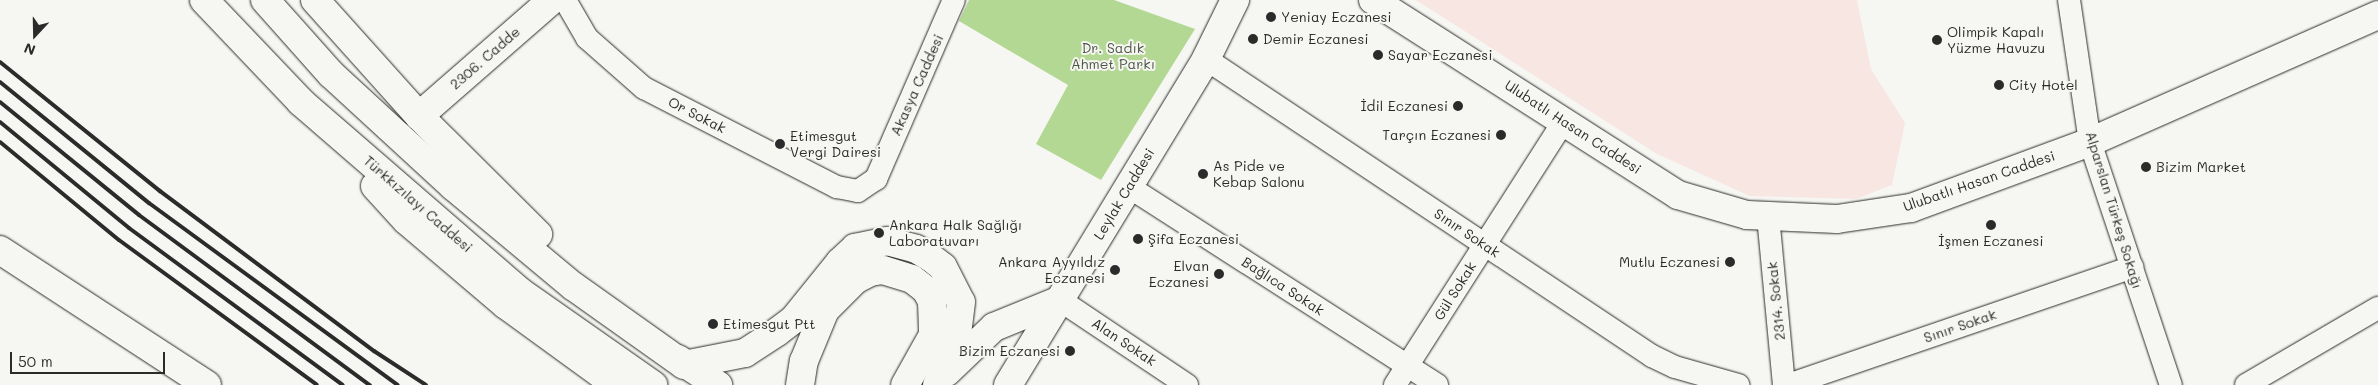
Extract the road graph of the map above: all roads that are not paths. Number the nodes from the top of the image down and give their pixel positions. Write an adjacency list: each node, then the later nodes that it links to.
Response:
1 (204, 0): 12 (main road, Türkkızılayı Caddesi)
2 (265, 0): 24 (main road)
3 (315, 0): 13 (main road)
4 (552, 0): 13 (main road, 2306. Cadde)
5 (565, 0): 17 (street, Or Sokak)
6 (954, 0): 17 (street, Akasya Caddesi)
7 (1235, 0): 11 (main road, Leylak Caddesi)
8 (1372, 0): 14 (main road, Ulubatlı Hasan Caddesi)
9 (2070, 1): 15 (street, Alparslan Türkeş Sokağı)
10 (2378, 15): 15 (main road, Ulubatlı Hasan Caddesi)
11 (1206, 59): 16 (main road, Leylak Caddesi); 19 (street, Sınır Sokak)
12 (302, 102): 28 (main road); 29 (main road, Türkkızılayı Caddesi)
13 (419, 116): 24 (main road)
14 (1564, 121): 18 (main road, Ulubatlı Hasan Caddesi); 19 (street, Gül Sokak)
15 (2090, 142): 18 (main road, Ulubatlı Hasan Caddesi); 21 (street, Alparslan Türkeş Sokağı)
16 (1129, 186): 22 (main road, Leylak Caddesi); 25 (street, Bağlıca Sokak)
17 (858, 191)
18 (1768, 216): 38 (street, 2314. Sokak)
19 (1484, 244): 25 (street, Gül Sokak); 37 (street, Sınır Sokak)
20 (0, 250): 27 (main road)
21 (2132, 267): 38 (street, Sınır Sokak); 39 (street, Alparslan Türkeş Sokağı)
22 (1060, 300): 26 (main road); 33 (main road, Leylak Caddesi); 34 (street, Alan Sokak)
23 (2378, 308): 40 (street)
24 (684, 365): 26 (main road); 30 (main road)
25 (1407, 366): 35 (street, Gül Sokak); 36 (street, Bağlıca Sokak)
26 (933, 374): 31 (main road); 32 (main road)
27 (207, 385)
28 (616, 385)
29 (653, 385)
30 (718, 385)
31 (800, 385)
32 (905, 385)
33 (1008, 385)
34 (1187, 385)
35 (1395, 385)
36 (1436, 385)
37 (1738, 385)
38 (1786, 385)
39 (2171, 385)
40 (2246, 385)

